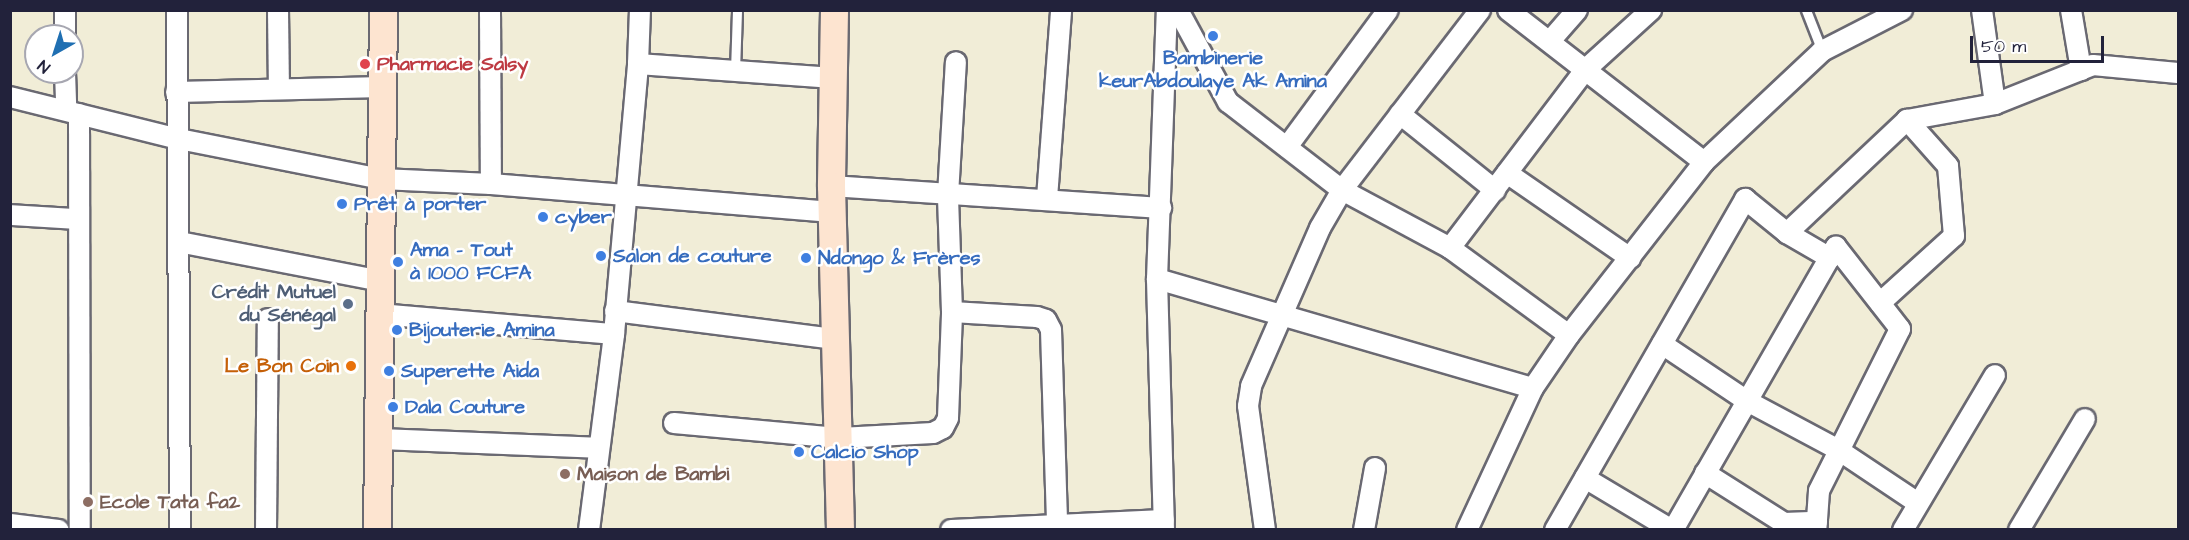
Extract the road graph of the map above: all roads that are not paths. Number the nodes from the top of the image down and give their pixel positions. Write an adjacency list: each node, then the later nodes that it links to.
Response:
1 (177, 10): 32 (street)
2 (278, 10): 31 (street)
3 (383, 10): 30 (street)
4 (490, 10): 43 (street)
5 (640, 10): 23 (street)
6 (737, 10): 26 (lane)
7 (834, 10): 28 (street)
8 (1061, 10): 48 (street)
9 (1167, 10): 50 (street)
10 (1178, 10): 39 (street)
11 (1480, 10): 36 (street)
12 (1508, 10): 20 (street)
13 (1577, 10): 20 (street)
14 (1651, 10): 24 (street)
15 (1806, 10): 21 (lane)
16 (1902, 10): 21 (street)
17 (1982, 10): 34 (street)
18 (2071, 10): 25 (street)
19 (1378, 14): 39 (street)
20 (1550, 41): 24 (street)
21 (1822, 51): 40 (street)
22 (956, 62): 47 (street)
23 (638, 64): 26 (street); 46 (street)
24 (1586, 69): 40 (street); 41 (street)
25 (2081, 70): 27 (street); 34 (street)
26 (735, 71): 28 (street)
27 (2178, 73)
28 (833, 78): 49 (street)
29 (67, 84): 35 (street)
30 (383, 87): 31 (street); 42 (street)
31 (279, 88): 32 (street)
32 (176, 92): 38 (street)
33 (10, 97): 35 (street)
34 (1995, 104): 37 (street)
35 (72, 112): 38 (street); 52 (street)
36 (1400, 114): 44 (street); 45 (street)
37 (1907, 120): 53 (street); 60 (street)
38 (179, 139): 42 (street); 54 (street)
39 (1287, 147): 44 (street)
40 (1704, 162): 56 (street)
41 (1508, 173): 45 (street); 56 (street)
42 (381, 179): 43 (street); 59 (street)
43 (491, 184): 46 (street)
44 (1342, 190): 55 (street); 64 (street)
45 (1495, 190): 55 (street)
46 (625, 194): 49 (street); 61 (street)
47 (948, 195): 48 (street); 49 (street); 62 (street)
48 (1047, 198): 50 (street)
49 (831, 199): 68 (street)
50 (1161, 208): 58 (street)
51 (10, 215): 52 (street)
52 (76, 219): 88 (street)
53 (1787, 233): 57 (street); 69 (street)
54 (179, 242): 59 (street); 89 (street)
55 (1450, 248): 67 (street)
56 (1630, 258): 67 (street)
57 (1830, 258): 60 (street); 72 (street)
58 (1157, 279): 64 (street); 85 (street)
59 (381, 281): 63 (street)
60 (1880, 303): 78 (street)
61 (615, 311): 66 (street); 68 (street)
62 (952, 312): 75 (street); 84 (street)
63 (379, 314): 66 (street); 76 (street)
64 (1285, 314): 71 (street); 95 (street)
65 (268, 319): 90 (street)
66 (614, 334): 77 (street)
67 (1569, 335): 71 (street)
68 (833, 339): 75 (street)
69 (1662, 344): 72 (street); 81 (street)
70 (1995, 375): 82 (street)
71 (1533, 388): 97 (street)
72 (1747, 401): 78 (street); 80 (street)
73 (2085, 419): 101 (street)
74 (674, 423): 75 (street)
75 (840, 438): 93 (street)
76 (378, 439): 77 (street); 91 (street)
77 (599, 448): 92 (street)
78 (1837, 449): 82 (street); 86 (street)
79 (1375, 468): 96 (street)
80 (1706, 473): 86 (street); 99 (street)
81 (1585, 478): 98 (street); 99 (street)
82 (1918, 503): 100 (street)
83 (10, 524): 87 (street)
84 (1057, 524): 85 (street); 94 (street)
85 (1164, 525)
86 (1816, 526)
87 (59, 530)
88 (80, 530)
89 (180, 530)
90 (266, 530)
91 (377, 530)
92 (590, 530)
93 (840, 530)
94 (951, 530)
95 (1265, 530)
96 (1364, 530)
97 (1467, 530)
98 (1555, 530)
99 (1673, 530)
100 (1903, 530)
101 (2019, 530)

